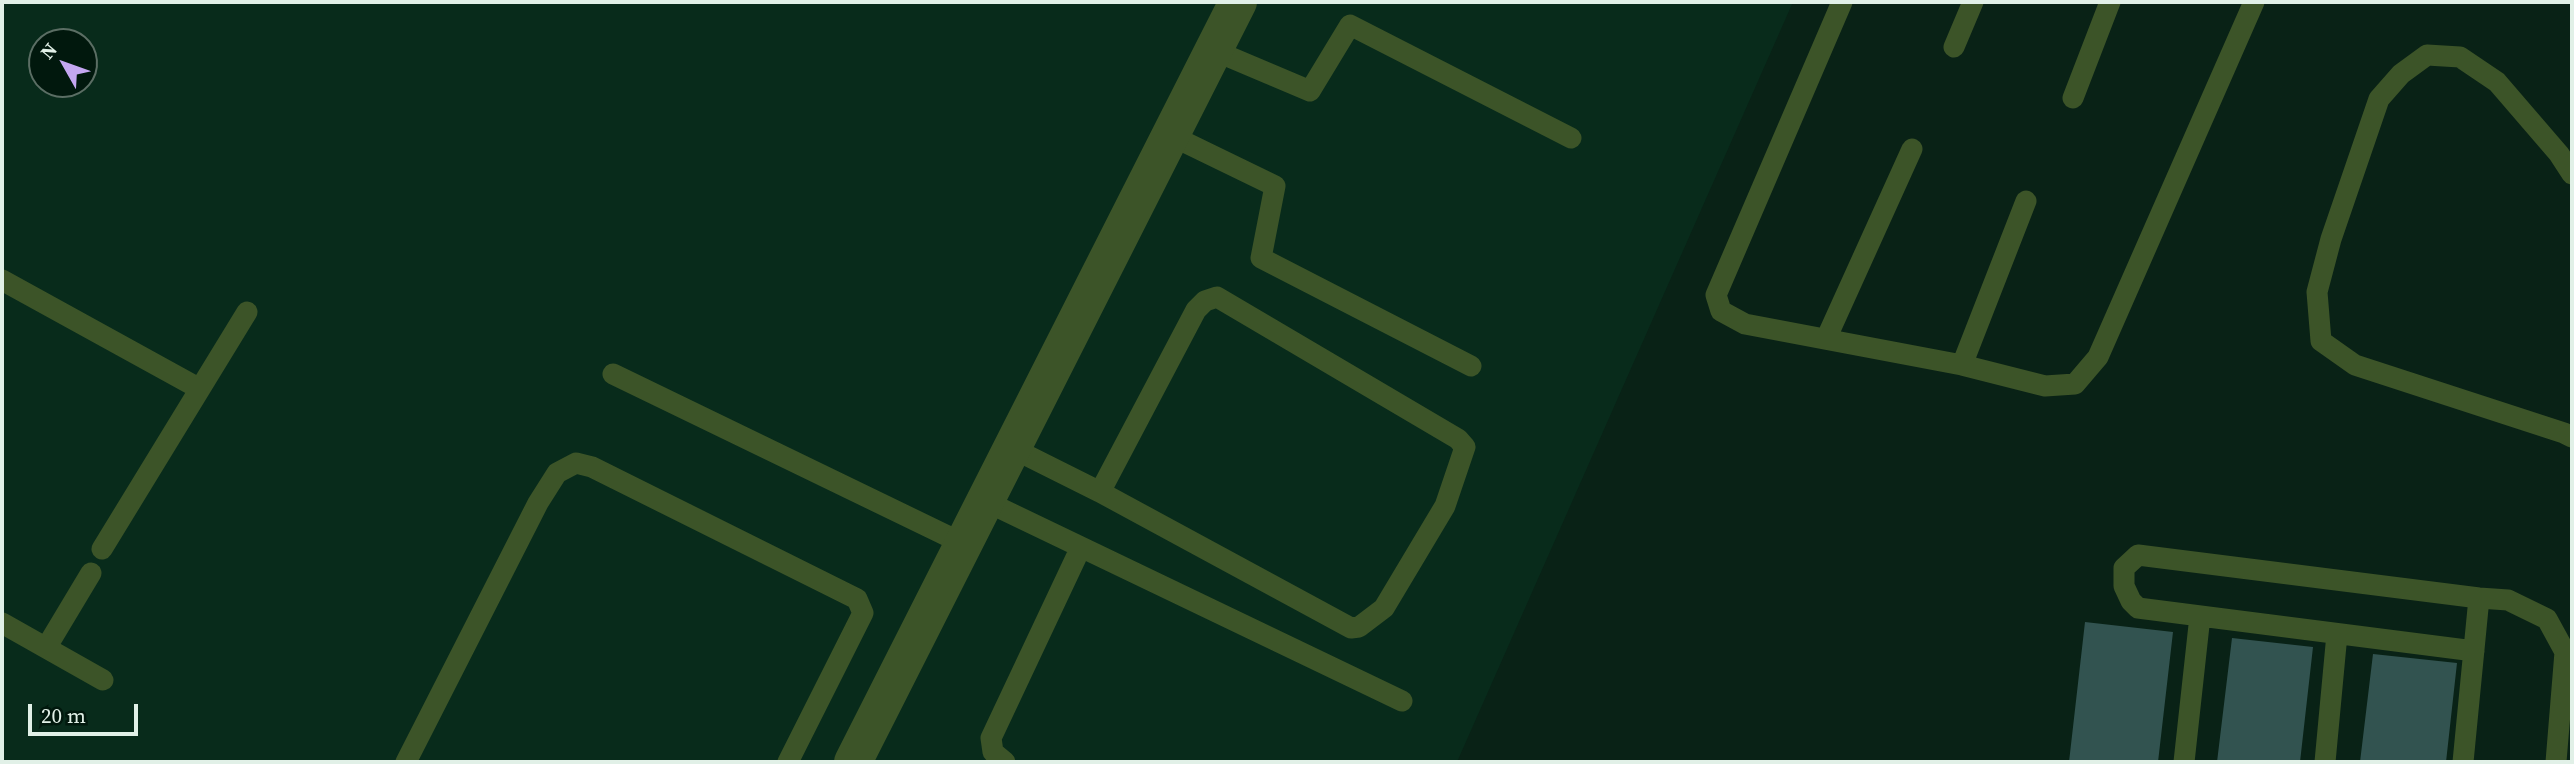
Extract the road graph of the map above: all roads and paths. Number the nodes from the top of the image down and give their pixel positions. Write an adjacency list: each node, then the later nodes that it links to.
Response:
1 (1238, 2): 7 (street)
2 (1842, 2): 16 (lane)
3 (1973, 2): 6 (lane)
4 (2110, 2): 8 (lane)
5 (2254, 2): 17 (lane)
6 (1954, 47)
7 (1213, 50): 9 (street); 10 (lane)
8 (2073, 98)
9 (1170, 135): 18 (lane); 22 (street)
10 (1571, 138)
11 (1912, 149): 16 (lane)
12 (2572, 174): 21 (lane)
13 (2025, 201): 17 (lane)
14 (2, 280): 20 (lane)
15 (247, 312): 20 (lane)
16 (1826, 340): 17 (lane)
17 (1962, 365)
18 (1471, 366)
19 (613, 374): 25 (lane)
20 (200, 389): 27 (lane)
21 (2572, 437)
22 (1012, 448): 23 (lane); 24 (street)
23 (1100, 492): 23 (lane)
24 (985, 501): 25 (street); 26 (lane)
25 (964, 544): 39 (street)
26 (1082, 547): 36 (lane); 40 (lane)
27 (102, 549)
28 (91, 573): 33 (lane)
29 (2479, 598): 30 (lane); 34 (lane); 44 (lane)
30 (2200, 616): 32 (lane); 41 (lane)
31 (2, 623): 33 (lane)
32 (2337, 634): 34 (lane); 42 (lane)
33 (46, 648): 35 (lane)
34 (2474, 651): 43 (lane)
35 (103, 680)
36 (1402, 701)
37 (406, 762): 38 (lane)
38 (788, 762)
39 (853, 762)
40 (1005, 762)
41 (2185, 762)
42 (2325, 762)
43 (2463, 762)
44 (2556, 762)

